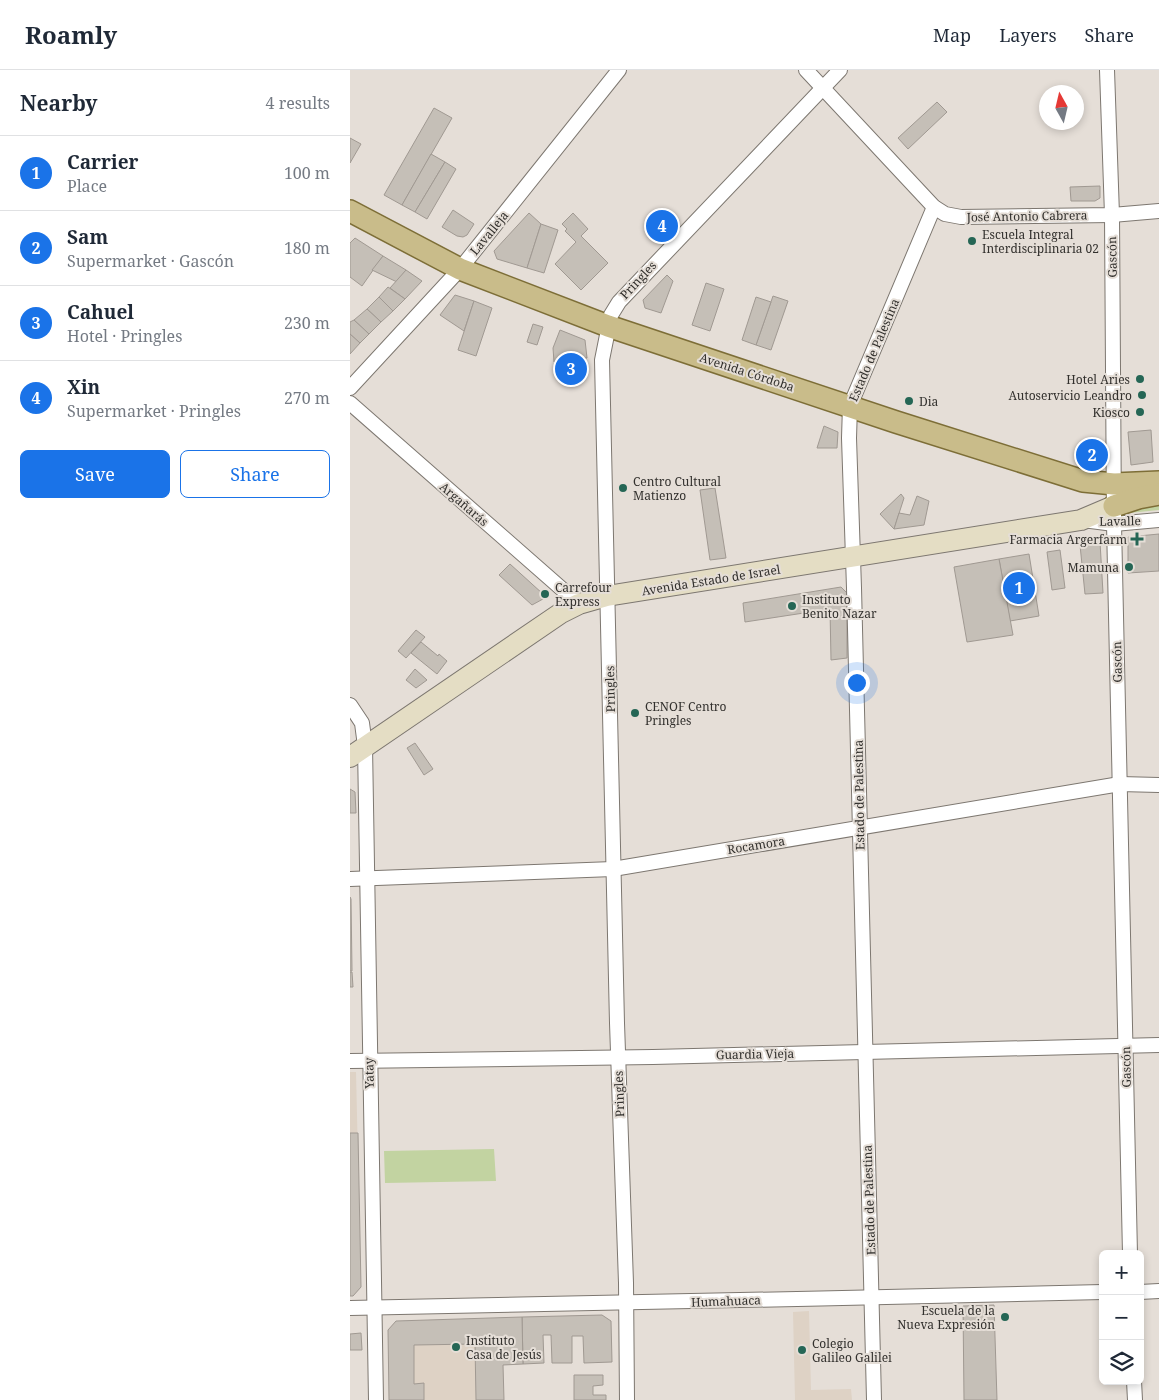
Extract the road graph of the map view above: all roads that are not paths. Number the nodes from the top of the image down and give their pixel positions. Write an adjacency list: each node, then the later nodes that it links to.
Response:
1 (619, 70): 10 (street, Lavalleja)
2 (806, 70): 5 (street, José Antonio Cabrera)
3 (840, 70): 5 (street, Pringles)
4 (1106, 70): 9 (street, Gascón)
5 (823, 88): 6 (street, José Antonio Cabrera); 11 (street, Pringles)
6 (934, 207): 9 (street, José Antonio Cabrera); 14 (street, Estado de Palestina)
7 (350, 211): 10 (main road, Avenida Córdoba)
8 (1159, 211): 9 (street, José Antonio Cabrera)
9 (1112, 214): 16 (street, Gascón)
10 (460, 269): 11 (main road, Avenida Córdoba); 12 (street, Lavalleja)
11 (608, 326): 14 (main road, Avenida Córdoba); 21 (street, Pringles)
12 (350, 388)
13 (350, 404): 22 (street, Argañarás)
14 (850, 406): 16 (main road, Avenida Córdoba); 20 (street, Estado de Palestina)
15 (1159, 482): 16 (main road, Avenida Córdoba)
16 (1114, 484): 18 (street, Gascón)
17 (1159, 494): 18 (main road)
18 (1114, 515): 19 (street, Lavalle); 20 (main road, Avenida Estado de Israel); 25 (street, Gascón)
19 (1159, 520)
20 (852, 558): 21 (main road, Avenida Estado de Israel); 27 (street, Estado de Palestina)
21 (607, 596): 22 (main road, Avenida Estado de Israel); 28 (street, Pringles)
22 (578, 604): 24 (main road, Avenida Estado de Israel)
23 (350, 705): 24 (street, Yatay)
24 (358, 752): 29 (street, Yatay)
25 (1120, 784): 26 (street, Rocamora); 27 (street, Rocamora); 32 (street, Gascón)
26 (1159, 785)
27 (860, 828): 28 (street, Rocamora); 33 (street, Estado de Palestina)
28 (614, 869): 29 (street, Rocamora); 34 (street, Pringles)
29 (367, 878): 30 (street, Rocamora); 35 (street, Yatay)
30 (350, 879)
31 (1159, 1045): 32 (street, Guardia Vieja)
32 (1126, 1046): 33 (street, Guardia Vieja); 37 (street, Gascón)
33 (865, 1052): 34 (street, Guardia Vieja); 41 (street, Estado de Palestina)
34 (618, 1057): 35 (street, Guardia Vieja); 42 (street, Pringles)
35 (369, 1060): 36 (street, Guardia Vieja); 44 (street, Yatay)
36 (350, 1061)
37 (1130, 1250)
38 (1159, 1291): 40 (street)
39 (1099, 1292): 41 (street, Humahuaca)
40 (1144, 1292)
41 (872, 1297): 42 (street, Humahuaca); 48 (street, Estado de Palestina)
42 (626, 1304): 44 (street, Humahuaca); 47 (street, Pringles)
43 (350, 1308): 44 (street, Humahuaca)
44 (374, 1308): 46 (street, Yatay)
45 (1134, 1385): 49 (street)
46 (376, 1400)
47 (626, 1400)
48 (874, 1400)
49 (1135, 1400)

